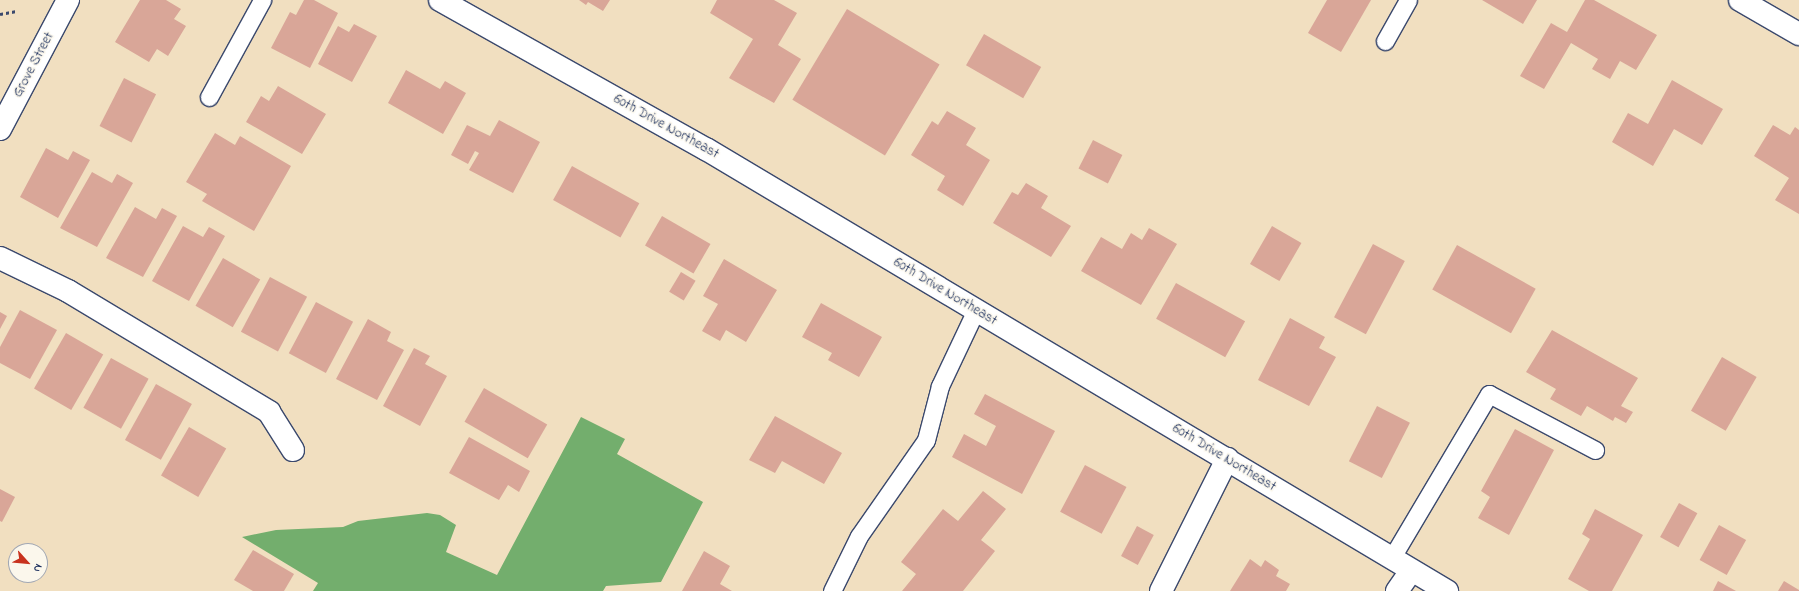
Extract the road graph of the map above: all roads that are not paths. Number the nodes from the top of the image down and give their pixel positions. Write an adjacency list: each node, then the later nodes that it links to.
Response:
1 (68, 0): 9 (street, Grove Street)
2 (262, 0): 8 (lane)
3 (440, 0): 11 (street, 60th Drive Northeast)
4 (1408, 0): 7 (lane)
5 (1740, 0): 6 (street)
6 (1799, 34)
7 (1384, 41)
8 (209, 96)
9 (0, 129)
10 (0, 258): 12 (street)
11 (976, 310): 14 (street, 60th Drive Northeast); 17 (lane)
12 (293, 450)
13 (1595, 450): 15 (lane)
14 (1227, 460): 15 (street, 60th Drive Northeast); 18 (street)
15 (1391, 559): 16 (street, 60th Drive Northeast)
16 (1411, 571): 19 (street); 20 (street, 60th Drive Northeast)
17 (832, 591)
18 (1161, 591)
19 (1397, 591)
20 (1447, 591)

